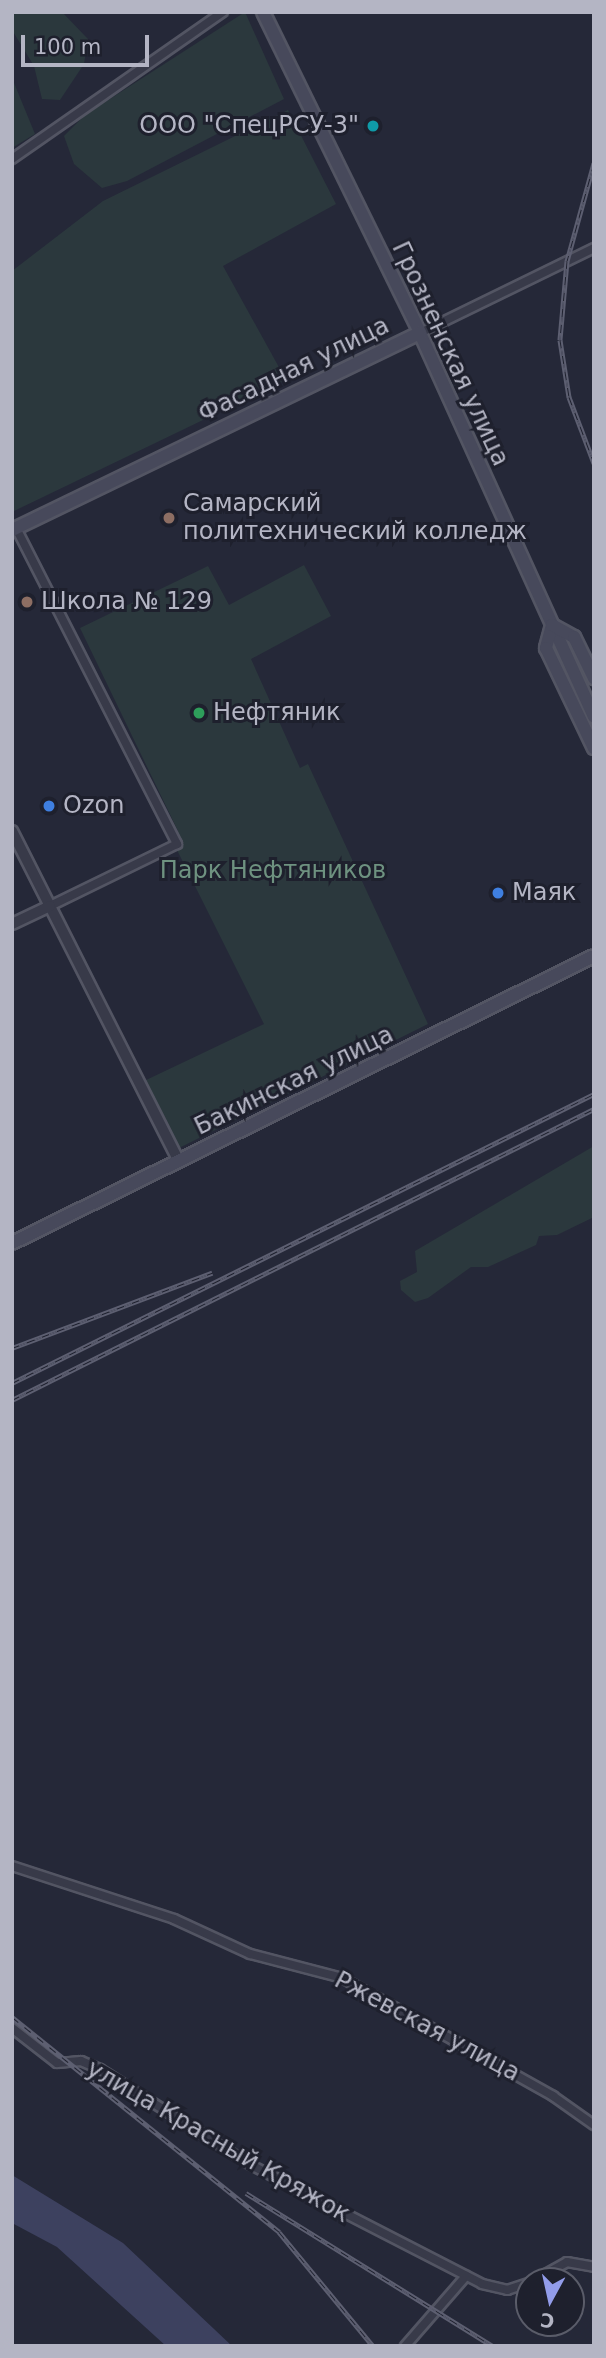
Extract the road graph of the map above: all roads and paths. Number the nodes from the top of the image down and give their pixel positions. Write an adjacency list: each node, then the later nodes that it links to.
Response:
1 (223, 12): 3 (street)
2 (263, 12): 5 (main road, Грозненская улица)
3 (12, 159)
4 (594, 248): 5 (street, Фасадная улица)
5 (419, 332): 6 (main road, Фасадная улица); 7 (main road, Грозненская улица)
6 (14, 529): 12 (street)
7 (552, 625): 8 (main road); 9 (main road, Грозненская улица); 10 (main road)
8 (594, 678)
9 (594, 716)
10 (594, 748)
11 (12, 831): 12 (street)
12 (50, 906): 13 (street); 15 (street)
13 (12, 924)
14 (594, 956): 15 (main road, Бакинская улица)
15 (178, 1160): 16 (main road, Бакинская улица)
16 (12, 1243)
17 (12, 1866): 19 (street, Ржевская улица)
18 (12, 2028): 22 (street, улица Красный Кряжок)
19 (594, 2126)
20 (557, 2267): 21 (street, улица Красный Кряжок)
21 (594, 2267)
22 (466, 2276): 23 (street, улица Красный Кряжок); 24 (street)
23 (515, 2285)
24 (405, 2346)

